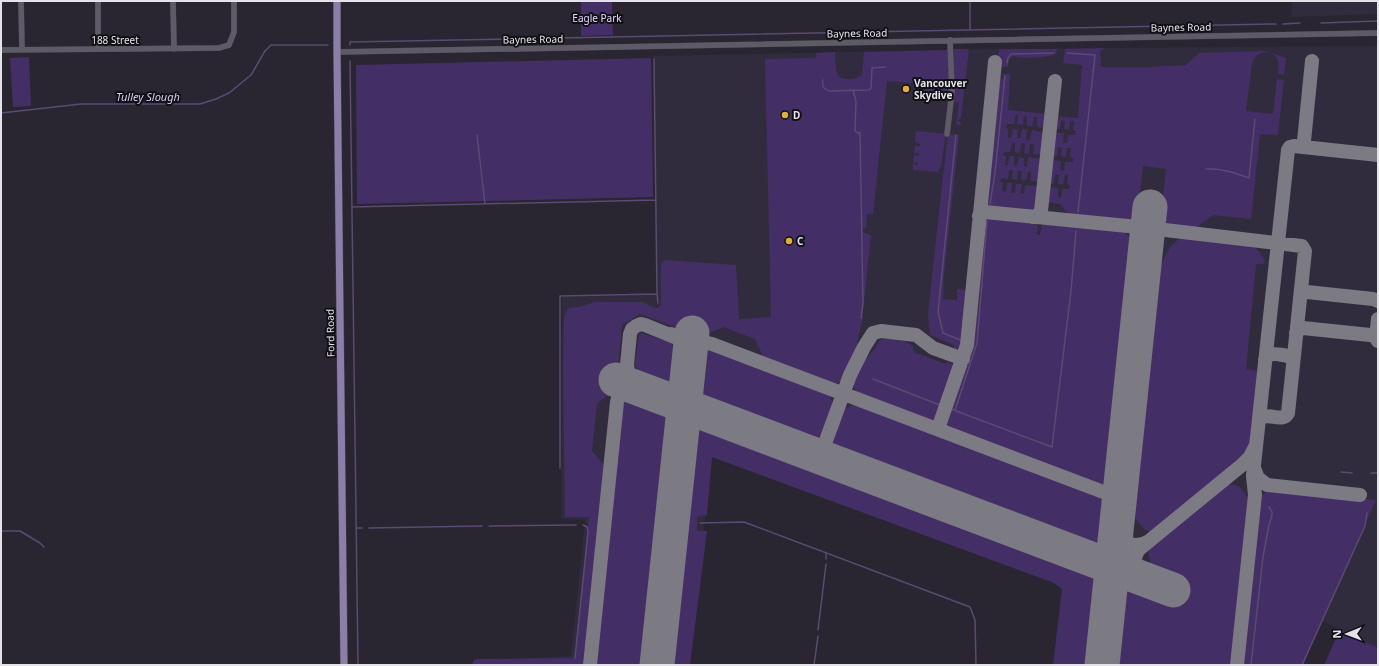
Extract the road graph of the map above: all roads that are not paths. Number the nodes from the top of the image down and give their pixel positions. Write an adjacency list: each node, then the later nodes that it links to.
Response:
1 (21, 1): 11 (street)
2 (98, 1): 8 (street)
3 (173, 1): 9 (street)
4 (234, 1): 9 (street, 188 Street)
5 (337, 1): 12 (main road, Ford Road)
6 (1378, 33): 7 (street, Baynes Road)
7 (950, 40): 12 (street, Baynes Road); 13 (street)
8 (98, 49): 9 (street, 188 Street); 11 (street, 188 Street)
9 (174, 49)
10 (1, 50): 11 (street, 188 Street)
11 (22, 50)
12 (337, 52): 14 (main road, Ford Road)
13 (947, 134)
14 (344, 665)

